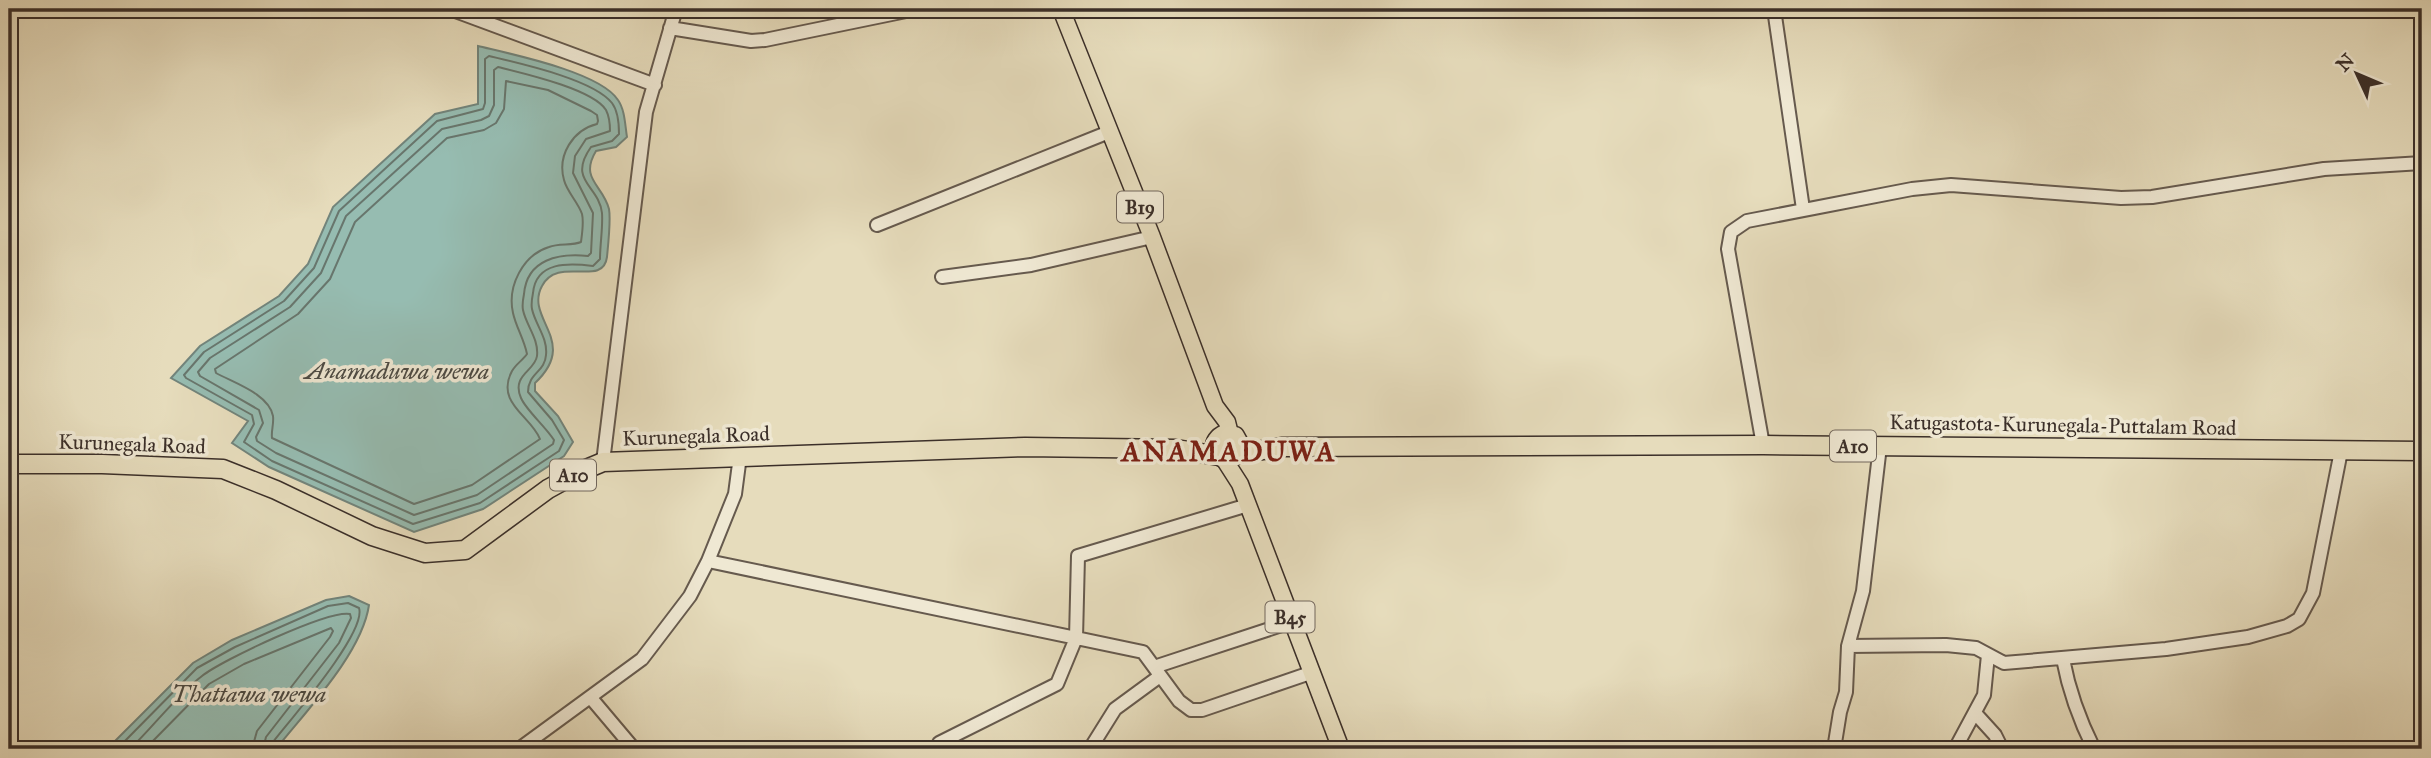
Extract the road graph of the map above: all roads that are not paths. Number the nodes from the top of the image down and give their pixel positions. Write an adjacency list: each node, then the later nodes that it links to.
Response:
1 (450, 9): 7 (street)
2 (676, 9): 6 (street)
3 (916, 9): 6 (street)
4 (1061, 9): 8 (main road, B19)
5 (1774, 9): 10 (street)
6 (670, 28): 7 (street)
7 (654, 85): 20 (street)
8 (1109, 132): 11 (street); 12 (main road, B19)
9 (2422, 163): 10 (street)
10 (1803, 209): 14 (street)
11 (877, 225)
12 (1152, 237): 13 (street); 15 (main road, B19)
13 (942, 277)
14 (1762, 445): 15 (highway, Katugastota-Kurunegala-Puttalam Road / A10); 16 (highway, Katugastota-Kurunegala-Puttalam Road / A10)
15 (1227, 446): 19 (highway, Kurunegala Road / A10); 22 (main road, B45)
16 (1880, 446): 18 (highway, Katugastota-Kurunegala-Puttalam Road / A10); 26 (street)
17 (2422, 451): 18 (highway, Katugastota-Kurunegala-Puttalam Road / A10)
18 (2341, 452): 28 (street)
19 (740, 456): 20 (highway, Kurunegala Road / A10); 23 (street)
20 (603, 462): 21 (highway, Kurunegala Road / A10)
21 (9, 464)
22 (1248, 505): 24 (main road, B45); 25 (street)
23 (708, 561): 25 (street); 31 (street)
24 (1292, 622): 29 (street); 30 (main road, B45)
25 (1076, 638): 29 (street); 33 (street)
26 (1848, 646): 27 (street); 38 (street)
27 (1988, 655): 28 (street); 32 (street)
28 (2063, 659): 41 (street)
29 (1157, 671): 30 (street); 36 (street)
30 (1312, 672): 37 (main road, B45)
31 (591, 698): 34 (street); 35 (street)
32 (1975, 713): 39 (street); 40 (street)
33 (939, 743)
34 (519, 749)
35 (635, 749)
36 (1090, 749)
37 (1341, 749)
38 (1833, 749)
39 (1955, 749)
40 (2002, 749)
41 (2094, 749)

